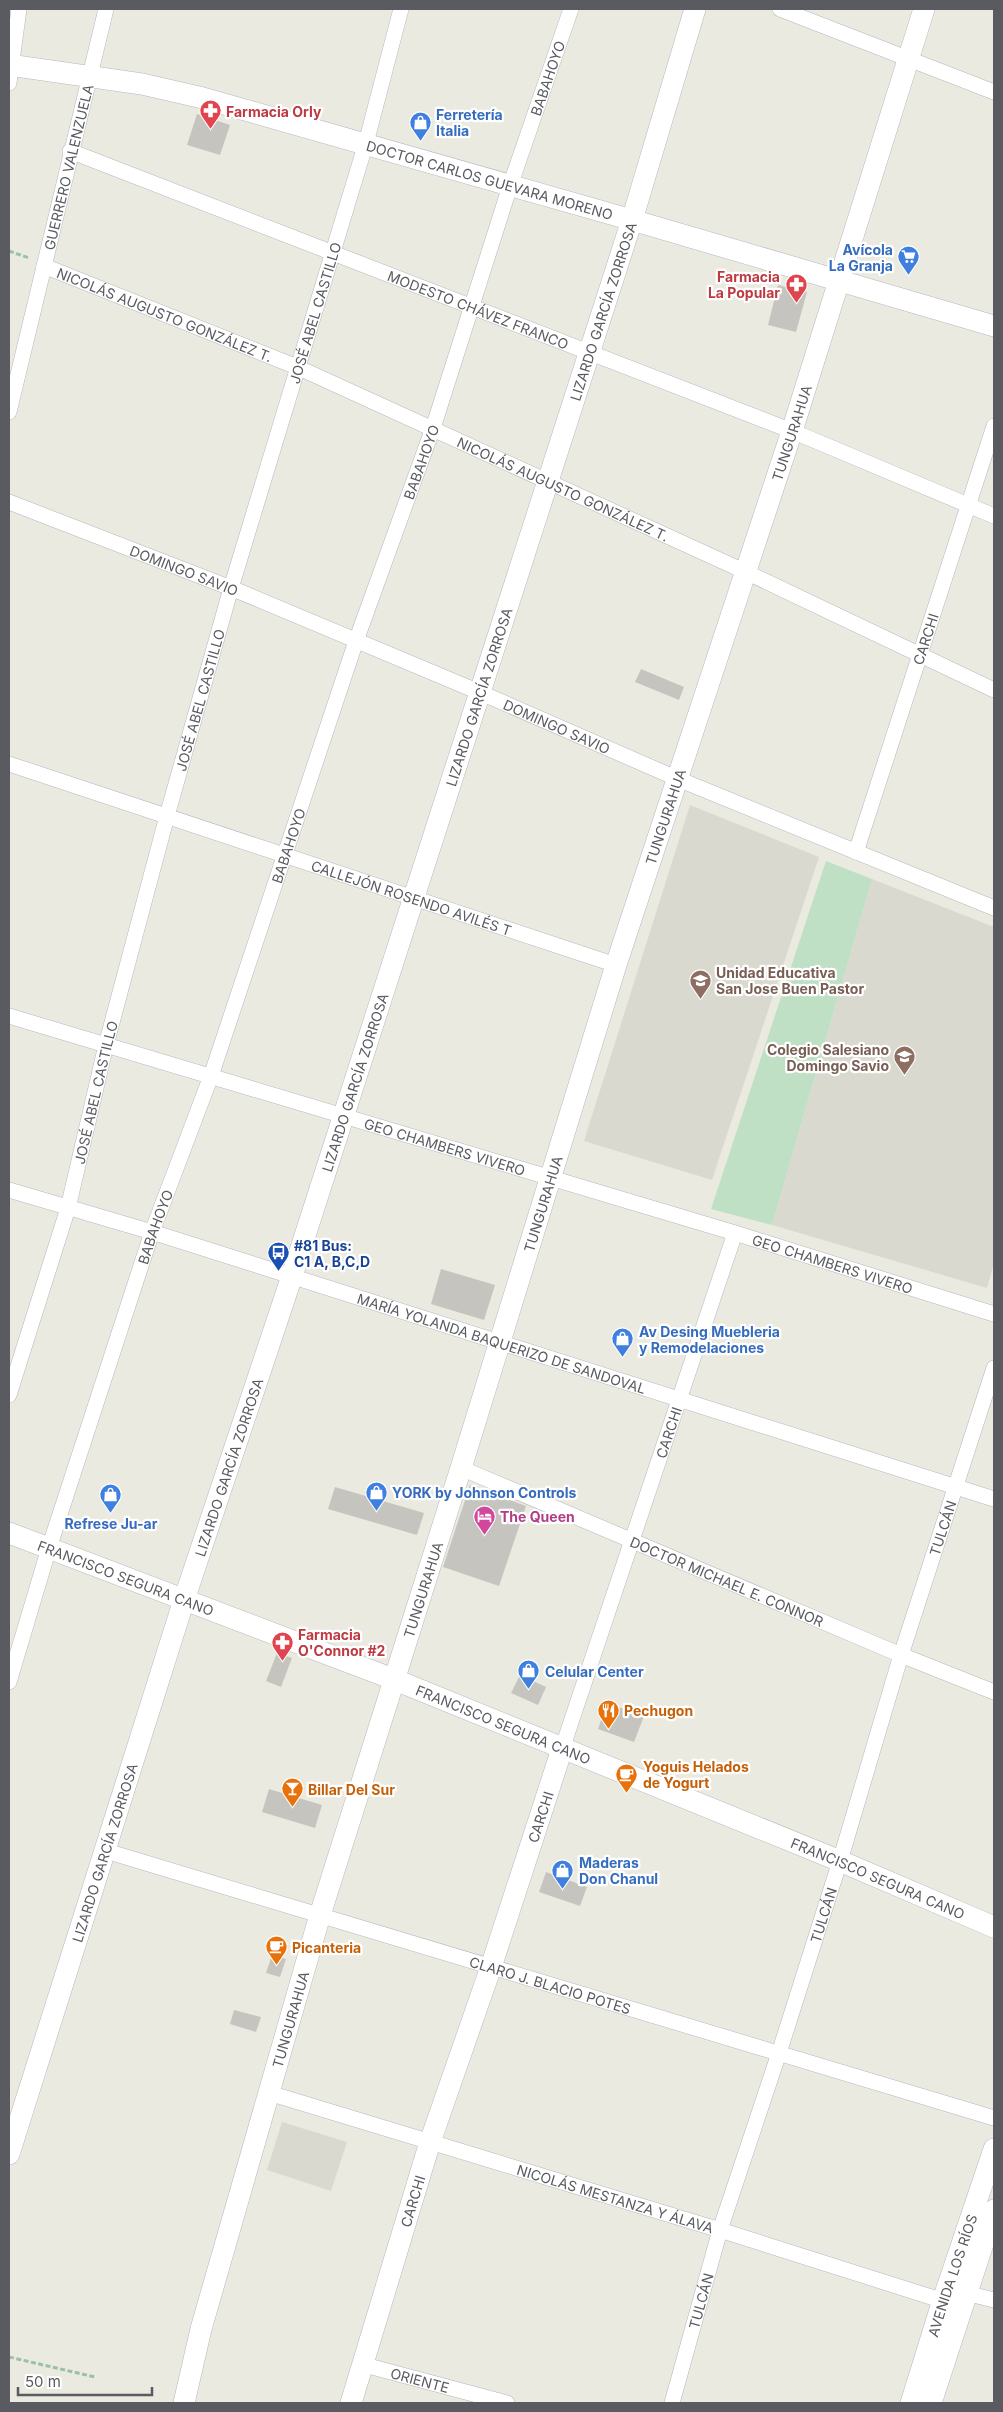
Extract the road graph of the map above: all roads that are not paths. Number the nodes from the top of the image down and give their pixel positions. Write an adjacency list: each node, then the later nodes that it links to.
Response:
1 (19, 9): 9 (street)
2 (106, 9): 10 (street, GUERRERO VALENZUELA)
3 (401, 9): 12 (street, JOSÉ ABEL CASTILLO)
4 (570, 9): 14 (street, BABAHOYO)
5 (696, 9): 15 (street, LIZARDO GARCÍA ZORROSA)
6 (780, 9): 8 (street)
7 (924, 9): 8 (street, TUNGURAHUA)
8 (908, 57): 11 (street); 18 (street, TUNGURAHUA)
9 (10, 71): 10 (street, DOCTOR CARLOS GUEVARA MORENO)
10 (89, 76): 12 (street, DOCTOR CARLOS GUEVARA MORENO); 13 (street, GUERRERO VALENZUELA)
11 (994, 92)
12 (366, 143): 14 (street, DOCTOR CARLOS GUEVARA MORENO); 16 (street, JOSÉ ABEL CASTILLO)
13 (70, 151): 16 (street, MODESTO CHÁVEZ FRANCO); 17 (street, GUERRERO VALENZUELA)
14 (510, 186): 15 (street, DOCTOR CARLOS GUEVARA MORENO); 19 (street, BABAHOYO)
15 (632, 220): 18 (street, DOCTOR CARLOS GUEVARA MORENO); 21 (street, LIZARDO GARCÍA ZORROSA)
16 (333, 253): 19 (street, MODESTO CHÁVEZ FRANCO); 22 (street, JOSÉ ABEL CASTILLO)
17 (44, 265): 22 (street, NICOLÁS AUGUSTO GONZÁLEZ T.); 23 (street, GUERRERO VALENZUELA)
18 (837, 281): 20 (street, DOCTOR CARLOS GUEVARA MORENO); 26 (street, TUNGURAHUA)
19 (473, 306): 21 (street, MODESTO CHÁVEZ FRANCO); 25 (street, BABAHOYO)
20 (994, 326)
21 (588, 353): 26 (street, MODESTO CHÁVEZ FRANCO); 27 (street, LIZARDO GARCÍA ZORROSA)
22 (297, 367): 25 (street, NICOLÁS AUGUSTO GONZÁLEZ T.); 32 (street, JOSÉ ABEL CASTILLO)
23 (9, 412)
24 (994, 426): 29 (street, CARCHI)
25 (433, 428): 27 (street, NICOLÁS AUGUSTO GONZÁLEZ T.); 33 (street, BABAHOYO)
26 (792, 431): 29 (street, MODESTO CHÁVEZ FRANCO); 31 (street, TUNGURAHUA)
27 (548, 482): 31 (street, NICOLÁS AUGUSTO GONZÁLEZ T.); 36 (street, LIZARDO GARCÍA ZORROSA)
28 (9, 502): 32 (street, DOMINGO SAVIO)
29 (968, 505): 30 (street, MODESTO CHÁVEZ FRANCO); 34 (street, CARCHI)
30 (994, 516)
31 (746, 572): 34 (street, NICOLÁS AUGUSTO GONZÁLEZ T.); 38 (street, TUNGURAHUA)
32 (231, 588): 33 (street, DOMINGO SAVIO); 39 (street, JOSÉ ABEL CASTILLO)
33 (356, 641): 36 (street, DOMINGO SAVIO); 41 (street, BABAHOYO)
34 (920, 655): 35 (street, NICOLÁS AUGUSTO GONZÁLEZ T.); 40 (street, CARCHI)
35 (994, 690)
36 (479, 692): 38 (street, DOMINGO SAVIO); 42 (street, LIZARDO GARCÍA ZORROSA)
37 (9, 764): 39 (street, CALLEJÓN ROSENDO AVILÉS T)
38 (678, 780): 40 (street, DOMINGO SAVIO); 44 (street, TUNGURAHUA)
39 (168, 816): 41 (street, CALLEJÓN ROSENDO AVILÉS T); 46 (street, JOSÉ ABEL CASTILLO)
40 (856, 852): 43 (street, DOMINGO SAVIO)
41 (286, 855): 42 (street, CALLEJÓN ROSENDO AVILÉS T); 47 (street, BABAHOYO)
42 (412, 897): 44 (street, CALLEJÓN ROSENDO AVILÉS T); 48 (street, LIZARDO GARCÍA ZORROSA)
43 (994, 908)
44 (616, 965): 49 (street, TUNGURAHUA)
45 (9, 1016): 46 (street, GEO CHAMBERS VIVERO)
46 (106, 1045): 47 (street, GEO CHAMBERS VIVERO); 51 (street, JOSÉ ABEL CASTILLO)
47 (211, 1076): 48 (street, GEO CHAMBERS VIVERO); 52 (street, BABAHOYO)
48 (342, 1116): 49 (street, GEO CHAMBERS VIVERO); 54 (street, LIZARDO GARCÍA ZORROSA)
49 (551, 1178): 53 (street, GEO CHAMBERS VIVERO); 56 (street, TUNGURAHUA)
50 (9, 1190): 51 (street, MARÍA YOLANDA BAQUERIZO DE SANDOVAL)
51 (68, 1208): 52 (street, MARÍA YOLANDA BAQUERIZO DE SANDOVAL); 58 (street, JOSÉ ABEL CASTILLO)
52 (152, 1232): 54 (street, MARÍA YOLANDA BAQUERIZO DE SANDOVAL); 65 (street, BABAHOYO)
53 (735, 1233): 55 (street, GEO CHAMBERS VIVERO); 59 (street, CARCHI)
54 (292, 1276): 56 (street, MARÍA YOLANDA BAQUERIZO DE SANDOVAL); 66 (street, LIZARDO GARCÍA ZORROSA)
55 (994, 1314)
56 (500, 1342): 59 (street, MARÍA YOLANDA BAQUERIZO DE SANDOVAL); 60 (street, TUNGURAHUA)
57 (994, 1368): 61 (street, TULCÁN)
58 (9, 1395)
59 (680, 1399): 61 (street, MARÍA YOLANDA BAQUERIZO DE SANDOVAL); 64 (street, CARCHI)
60 (461, 1468): 64 (street, DOCTOR MICHAEL E. CONNOR); 68 (street, TUNGURAHUA)
61 (957, 1487): 62 (street, MARÍA YOLANDA BAQUERIZO DE SANDOVAL); 67 (street, TULCÁN)
62 (994, 1498)
63 (9, 1533): 65 (street, FRANCISCO SEGURA CANO)
64 (631, 1540): 67 (street, DOCTOR MICHAEL E. CONNOR); 71 (street, CARCHI)
65 (49, 1548): 66 (street, FRANCISCO SEGURA CANO); 69 (street, BABAHOYO)
66 (184, 1600): 68 (street, FRANCISCO SEGURA CANO); 72 (street, LIZARDO GARCÍA ZORROSA)
67 (901, 1656): 70 (street, DOCTOR MICHAEL E. CONNOR); 73 (street, TULCÁN)
68 (393, 1679): 71 (street, FRANCISCO SEGURA CANO); 74 (street, TUNGURAHUA)
69 (9, 1682)
70 (994, 1692)
71 (562, 1750): 73 (street, FRANCISCO SEGURA CANO); 76 (street, CARCHI)
72 (106, 1851): 74 (street, CLARO J. BLACIO POTES); 82 (street, LIZARDO GARCÍA ZORROSA)
73 (840, 1861): 75 (street, FRANCISCO SEGURA CANO); 77 (street, TULCÁN)
74 (320, 1915): 76 (street, CLARO J. BLACIO POTES); 78 (street, TUNGURAHUA)
75 (994, 1927)
76 (491, 1967): 77 (street, CLARO J. BLACIO POTES); 80 (street, CARCHI)
77 (779, 2053): 79 (street, CLARO J. BLACIO POTES); 84 (street, TULCÁN)
78 (269, 2093): 80 (street, NICOLÁS MESTANZA Y ÁLAVA); 88 (street, TUNGURAHUA)
79 (994, 2118)
80 (430, 2142): 84 (street, NICOLÁS MESTANZA Y ÁLAVA); 87 (street, CARCHI)
81 (994, 2149): 85 (street, AVENIDA LOS RÍOS)
82 (9, 2154)
83 (994, 2210): 85 (street, AVENIDA LOS RÍOS)
84 (720, 2230): 85 (street, NICOLÁS MESTANZA Y ÁLAVA); 91 (street, TULCÁN)
85 (954, 2297): 86 (street, NICOLÁS MESTANZA Y ÁLAVA); 92 (street, AVENIDA LOS RÍOS); 93 (street, AVENIDA LOS RÍOS)
86 (994, 2300)
87 (361, 2364): 89 (street, CARCHI); 90 (street, ORIENTE)
88 (184, 2403)
89 (351, 2403)
90 (507, 2403)
91 (672, 2403)
92 (911, 2403)
93 (931, 2403)

